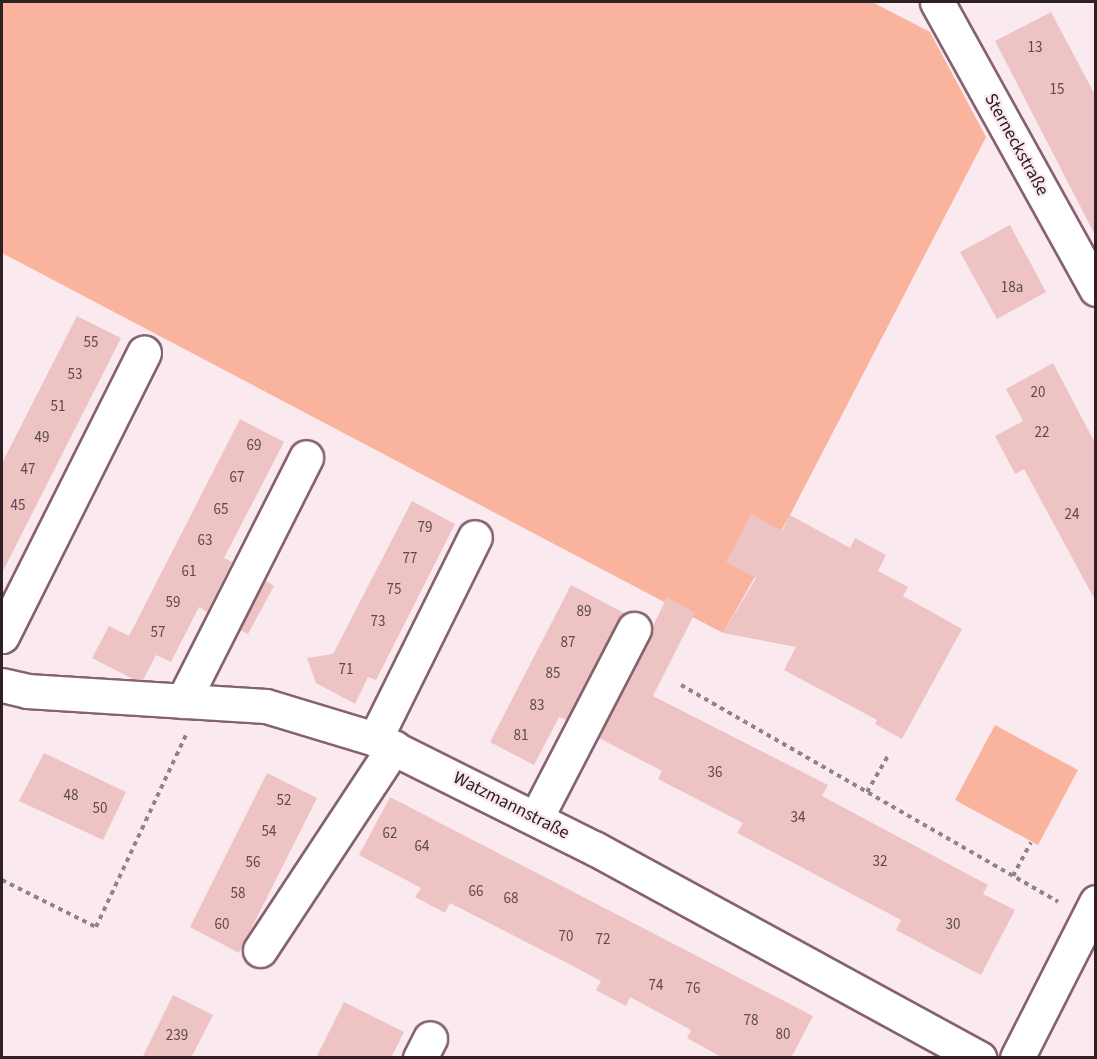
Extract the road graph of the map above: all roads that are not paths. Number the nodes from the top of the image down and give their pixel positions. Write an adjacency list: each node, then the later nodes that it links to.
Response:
1 (937, 2): 2 (street, Sterneckstraße)
2 (1095, 289)
3 (144, 353): 7 (street)
4 (306, 457): 9 (street)
5 (475, 537): 10 (street)
6 (634, 629): 11 (street)
7 (2, 636)
8 (2, 685): 9 (street, Watzmannstraße)
9 (192, 702): 10 (street, Watzmannstraße)
10 (385, 743): 11 (street, Watzmannstraße); 13 (street)
11 (536, 818): 14 (street, Watzmannstraße)
12 (1091, 910): 15 (street)
13 (260, 950)
14 (979, 1058)
15 (1017, 1058)

